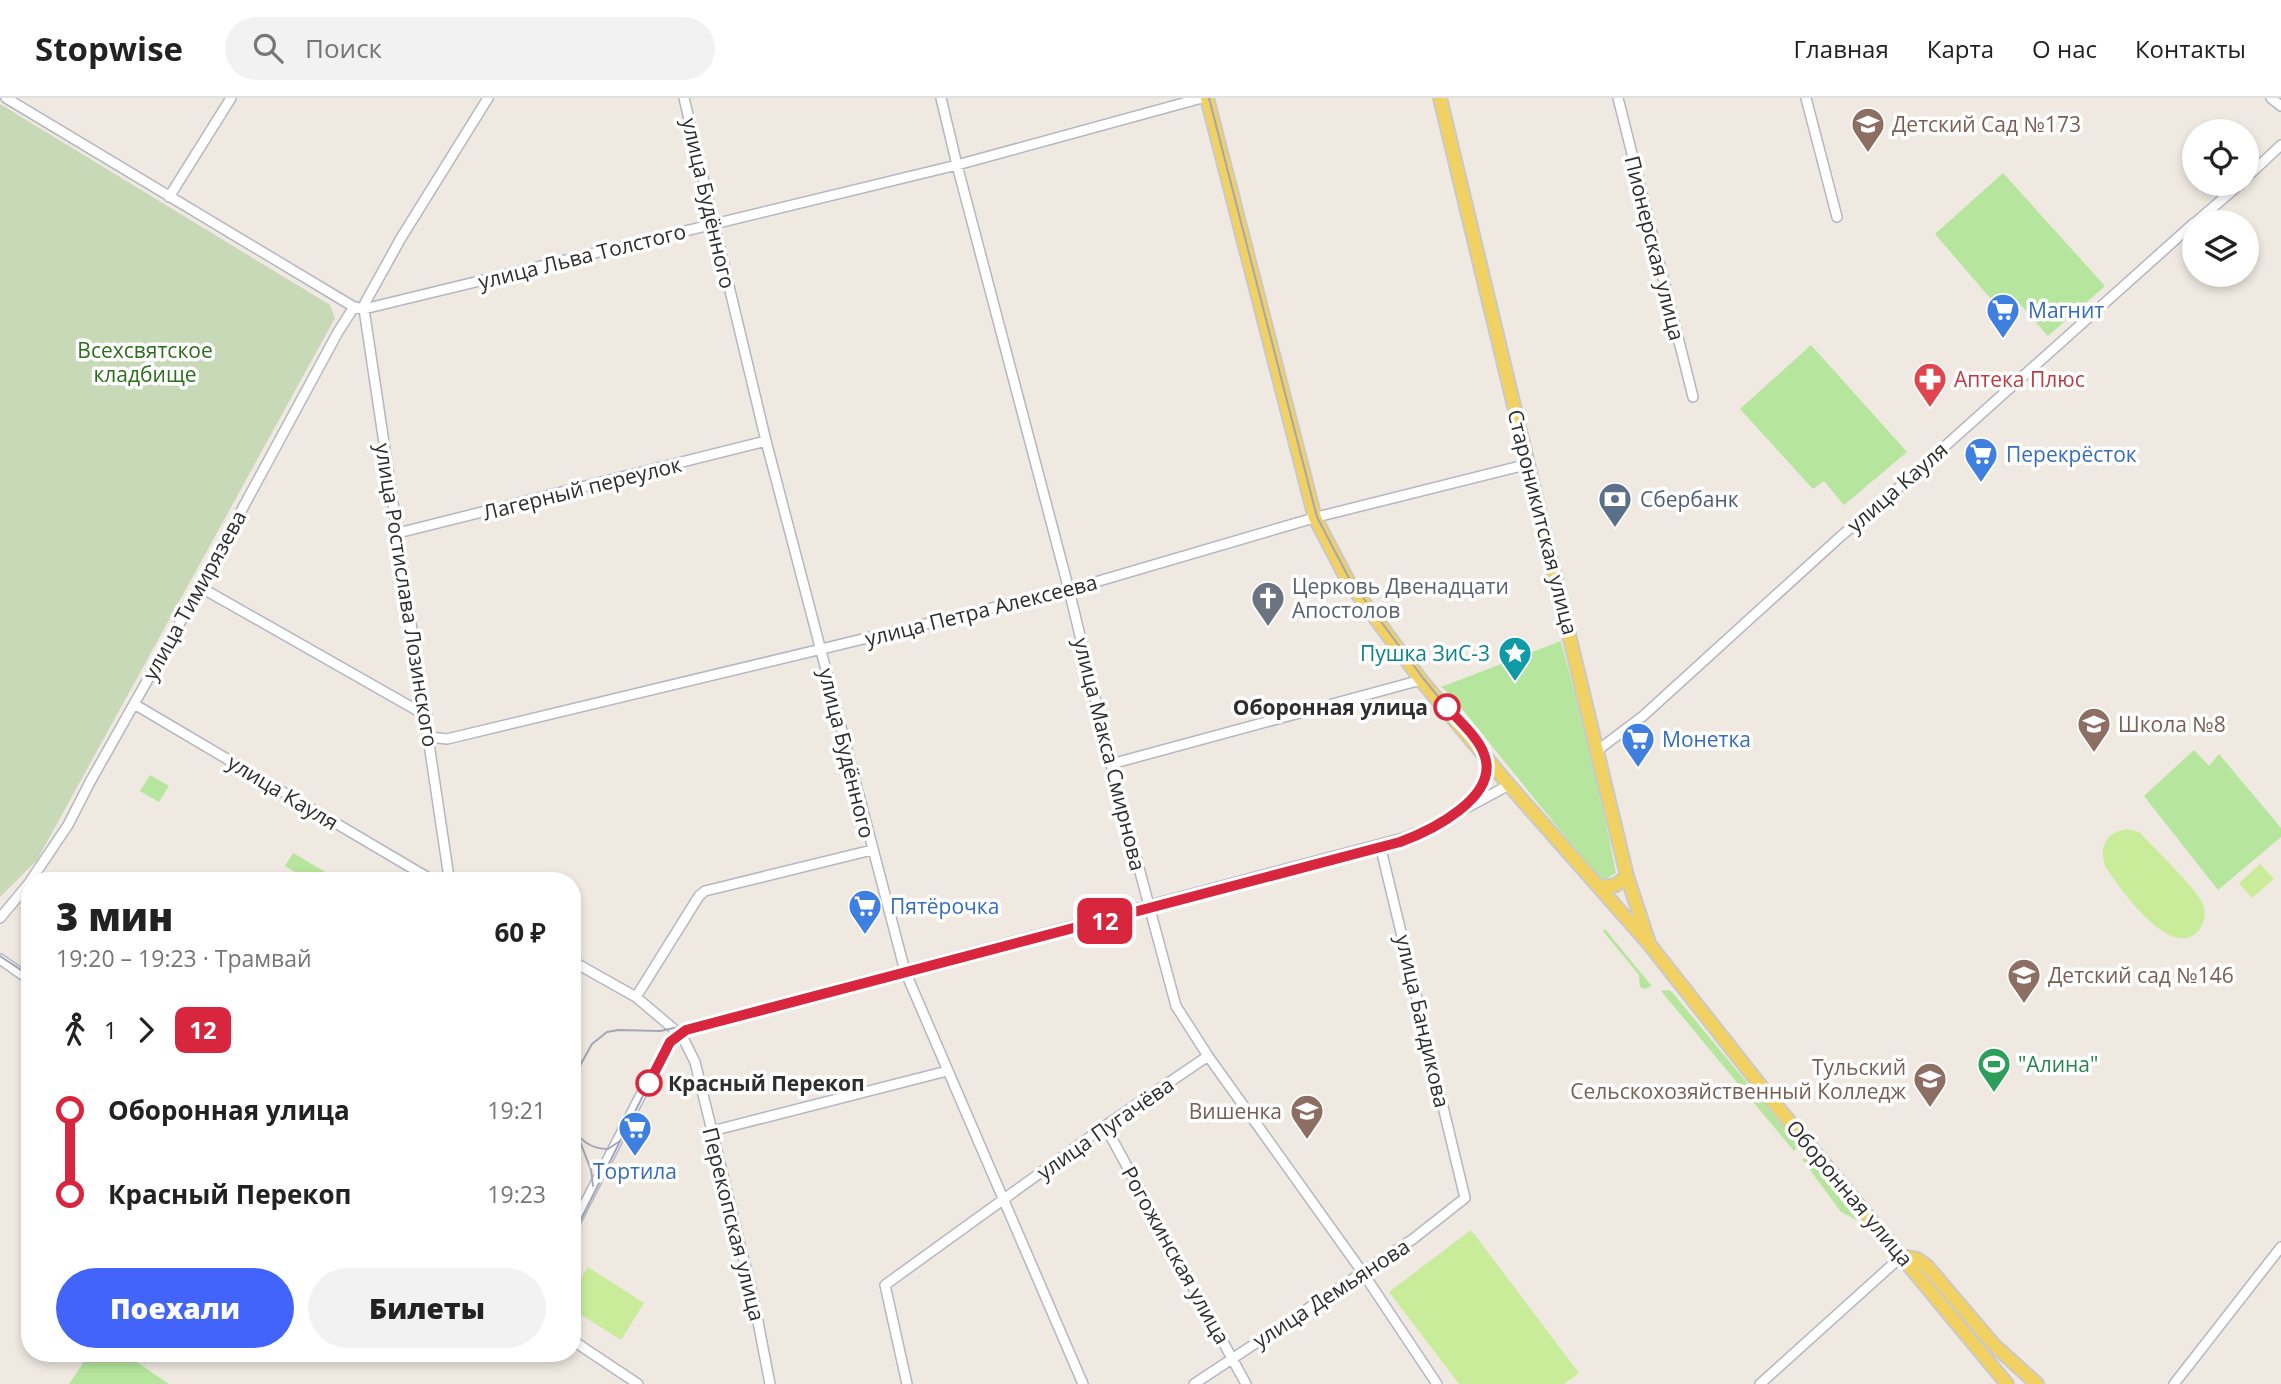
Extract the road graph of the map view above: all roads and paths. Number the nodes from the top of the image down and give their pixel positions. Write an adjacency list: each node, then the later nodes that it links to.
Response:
1 (6, 98): 17 (street)
2 (231, 98): 17 (street)
3 (488, 98): 22 (street, улица Тимирязева)
4 (684, 98): 20 (street, улица Будённого)
5 (941, 98): 14 (street, улица Макса Смирнова)
6 (1202, 98): 14 (street, улица Льва Толстого)
7 (1208, 98): 26 (main road, Оборонная улица)
8 (1440, 98): 25 (main road, Староникитская улица)
9 (1618, 98): 23 (street, Пионерская улица)
10 (1806, 98): 19 (street)
11 (2271, 98): 12 (street)
12 (2281, 106)
13 (2281, 145): 15 (street)
14 (957, 165): 20 (street, улица Льва Толстого); 29 (street, улица Макса Смирнова)
15 (2259, 166)
16 (2226, 196): 18 (street, улица Кауля)
17 (169, 197): 22 (street)
18 (2210, 210)
19 (1836, 217)
20 (713, 224): 22 (street, улица Льва Толстого); 24 (street, улица Будённого)
21 (2182, 235): 35 (street, улица Кауля)
22 (359, 308): 27 (street, улица Ростислава Лозинского); 28 (street, улица Тимирязева)
23 (1693, 397)
24 (765, 441): 27 (street, Лагерный переулок); 30 (street, улица Будённого)
25 (1529, 464): 26 (street, улица Петра Алексеева); 35 (main road, Староникитская улица)
26 (1315, 518): 29 (street, улица Петра Алексеева); 31 (main road, Оборонная улица)
27 (398, 533): 33 (street, улица Ростислава Лозинского)
28 (200, 587): 32 (street, улица Тимирязева); 33 (street)
29 (1069, 590): 30 (street, улица Петра Алексеева); 36 (street, улица Макса Смирнова)
30 (820, 650): 34 (street, улица Петра Алексеева); 39 (street, улица Будённого)
31 (1421, 680): 36 (street); 37 (main road, Оборонная улица)
32 (134, 704): 40 (street, улица Тимирязева); 41 (street, улица Кауля)
33 (426, 716): 34 (street, улица Ростислава Лозинского)
34 (429, 737): 42 (street, улица Ростислава Лозинского)
35 (1598, 750): 43 (main road, Староникитская улица)
36 (1111, 764): 46 (street, улица Макса Смирнова)
37 (1509, 785): 38 (street); 44 (main road, Оборонная улица)
38 (1380, 845): 46 (street); 59 (street, улица Бандикова)
39 (872, 850): 51 (street, улица Будённого); 53 (street)
40 (36, 872)
41 (418, 872)
42 (448, 872)
43 (1627, 876): 44 (main road); 48 (main road, Староникитская улица)
44 (1599, 887): 48 (main road, Оборонная улица)
45 (21, 892): 47 (street, улица Тимирязева)
46 (1150, 904): 51 (street); 55 (street, улица Макса Смирнова)
47 (0, 918)
48 (1649, 944): 63 (main road, Оборонная улица)
49 (0, 959): 52 (street)
50 (581, 966): 53 (street)
51 (905, 971): 54 (street); 56 (street, улица Будённого)
52 (21, 974)
53 (636, 997): 54 (street)
54 (675, 1032): 58 (street, Перекопская улица); 61 (street)
55 (1208, 1056): 57 (street, улица Пугачёва); 64 (street, улица Макса Смирнова)
56 (947, 1071): 58 (street); 60 (street, улица Будённого)
57 (1105, 1126): 60 (street, улица Пугачёва); 68 (street, Рогожинская улица)
58 (712, 1131): 71 (street, Перекопская улица)
59 (1465, 1198): 64 (street, улица Демьянова)
60 (1002, 1200): 72 (street, улица Пугачёва); 73 (street, улица Будённого)
61 (581, 1211)
62 (2281, 1247): 79 (street)
63 (1909, 1260): 65 (main road, Оборонная улица); 66 (main road); 77 (street)
64 (1363, 1273): 68 (street, улица Демьянова); 76 (street, улица Макса Смирнова)
65 (1962, 1328): 66 (main road); 69 (main road, Оборонная улица)
66 (1994, 1345): 69 (main road); 78 (main road)
67 (581, 1346): 70 (street)
68 (1232, 1358): 74 (street, улица Демьянова); 75 (street, Рогожинская улица)
69 (2005, 1382)
70 (638, 1384)
71 (771, 1384)
72 (907, 1384)
73 (1083, 1384)
74 (1194, 1384)
75 (1246, 1384)
76 (1437, 1384)
77 (1760, 1384)
78 (2036, 1384)
79 (2174, 1384)

